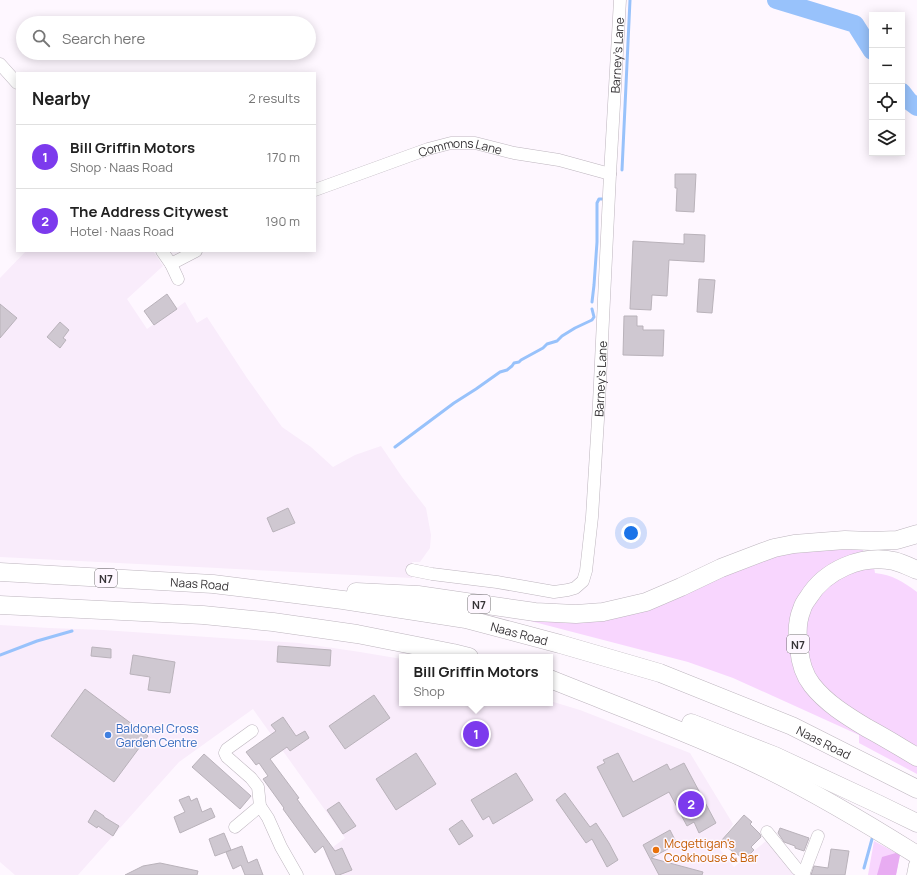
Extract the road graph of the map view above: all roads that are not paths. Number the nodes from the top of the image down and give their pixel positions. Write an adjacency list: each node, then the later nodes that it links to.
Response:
1 (620, 0): 4 (street, Barney's Lane)
2 (0, 64): 3 (street)
3 (16, 82)
4 (610, 174): 5 (street, Commons Lane); 11 (street, Barney's Lane)
5 (316, 190)
6 (163, 252): 8 (street)
7 (194, 252): 8 (street)
8 (171, 264): 9 (street)
9 (178, 279)
10 (917, 534): 14 (highway, N7)
11 (412, 570)
12 (917, 570): 20 (highway, N7)
13 (0, 572): 14 (highway, Naas Road / N7)
14 (213, 584): 21 (highway, Naas Road / N7)
15 (0, 605): 16 (highway)
16 (457, 654)
17 (553, 680): 23 (highway)
18 (553, 680): 27 (highway)
19 (252, 731): 22 (street)
20 (917, 757)
21 (917, 789)
22 (260, 806): 24 (street); 30 (street)
23 (917, 823)
24 (235, 827)
25 (767, 832): 29 (street)
26 (818, 836): 29 (street)
27 (917, 855)
28 (917, 865): 31 (main road)
29 (804, 874)
30 (297, 875)
31 (915, 875)

